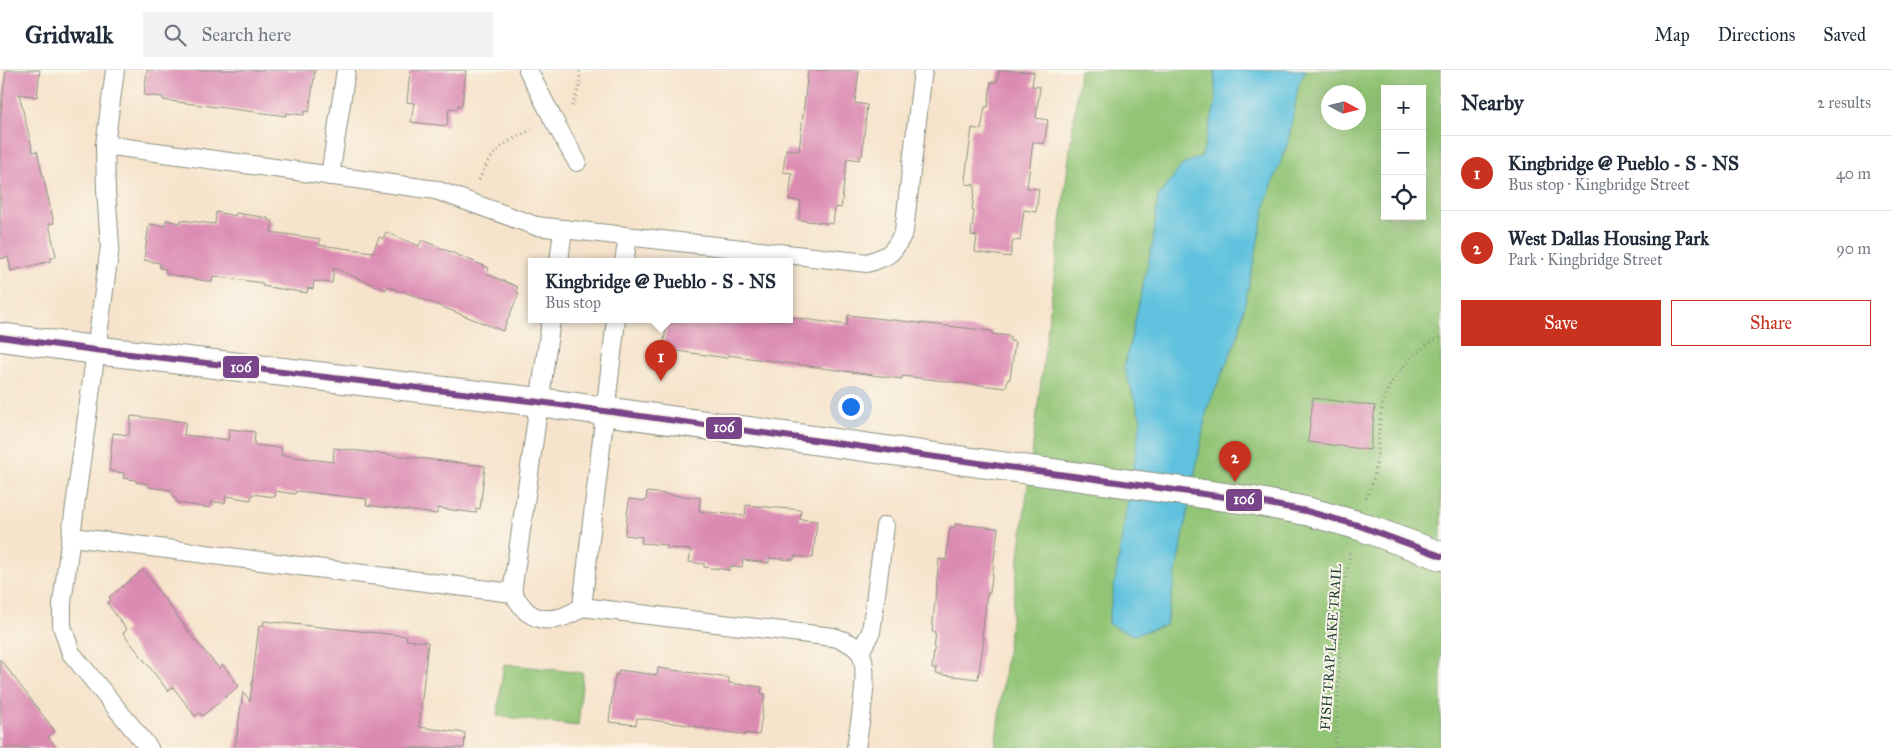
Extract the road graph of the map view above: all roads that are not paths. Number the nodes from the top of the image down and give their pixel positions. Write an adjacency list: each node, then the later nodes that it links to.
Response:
1 (115, 70): 5 (lane)
2 (346, 70): 7 (lane)
3 (528, 70): 6 (lane)
4 (923, 70): 9 (lane)
5 (105, 145): 7 (lane); 15 (lane)
6 (577, 162)
7 (330, 176): 8 (lane)
8 (563, 229): 9 (lane); 10 (lane)
9 (628, 237): 11 (lane)
10 (559, 258)
11 (625, 258)
12 (551, 323): 16 (lane)
13 (616, 323): 17 (lane)
14 (0, 337): 15 (street)
15 (95, 350): 16 (street); 19 (lane)
16 (540, 402): 17 (street); 21 (lane)
17 (604, 411): 20 (street); 22 (lane)
18 (885, 526): 23 (lane)
19 (72, 537): 21 (lane); 24 (lane)
20 (1441, 556)
21 (512, 594): 22 (lane)
22 (582, 607): 23 (lane)
23 (860, 652): 25 (lane)
24 (148, 748)
25 (856, 748)

